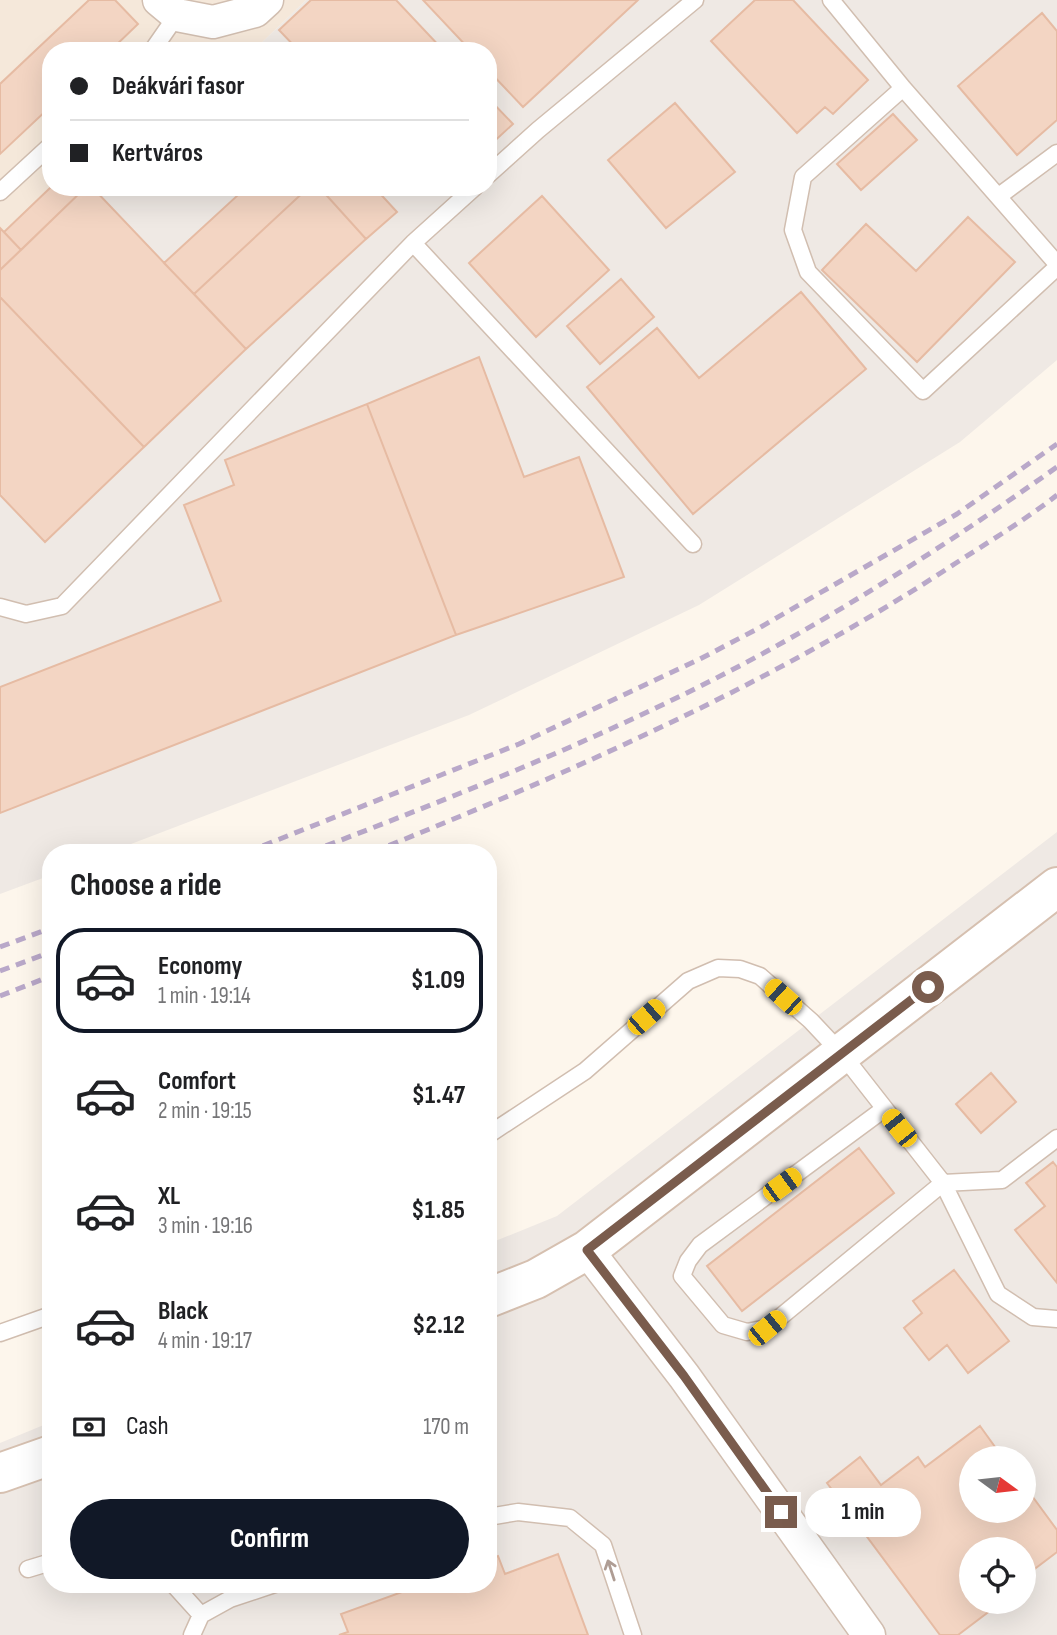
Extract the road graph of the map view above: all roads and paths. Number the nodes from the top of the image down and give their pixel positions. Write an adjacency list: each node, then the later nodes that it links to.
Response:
1 (267, 0): 4 (street)
2 (695, 0): 9 (lane)
3 (831, 0): 6 (lane)
4 (168, 7): 5 (lane)
5 (155, 42)
6 (903, 88): 12 (lane); 14 (lane)
7 (42, 153): 10 (lane)
8 (1057, 153): 12 (lane)
9 (497, 167)
10 (0, 192)
11 (465, 196): 13 (lane)
12 (999, 196): 14 (lane)
13 (413, 243): 15 (lane); 17 (lane)
14 (1057, 265)
15 (693, 544)
16 (0, 607): 17 (lane)
17 (26, 614): 18 (lane)
18 (0, 619)
19 (1057, 887): 20 (street)
20 (842, 1054): 21 (lane); 22 (lane); 25 (street)
21 (884, 1110): 24 (lane); 24 (lane)
22 (497, 1129)
23 (1057, 1138): 24 (lane)
24 (943, 1183): 28 (lane)
25 (587, 1250): 26 (street); 40 (street)
26 (497, 1294)
27 (42, 1318): 29 (lane)
28 (1057, 1319)
29 (0, 1333)
30 (42, 1458): 31 (street)
31 (0, 1474)
32 (497, 1516): 39 (lane, one-way to 32)
33 (42, 1565): 34 (lane)
34 (27, 1569)
35 (181, 1593): 37 (lane)
36 (248, 1593): 37 (lane)
37 (201, 1615): 38 (lane)
38 (192, 1635)
39 (633, 1635)
40 (869, 1635)

